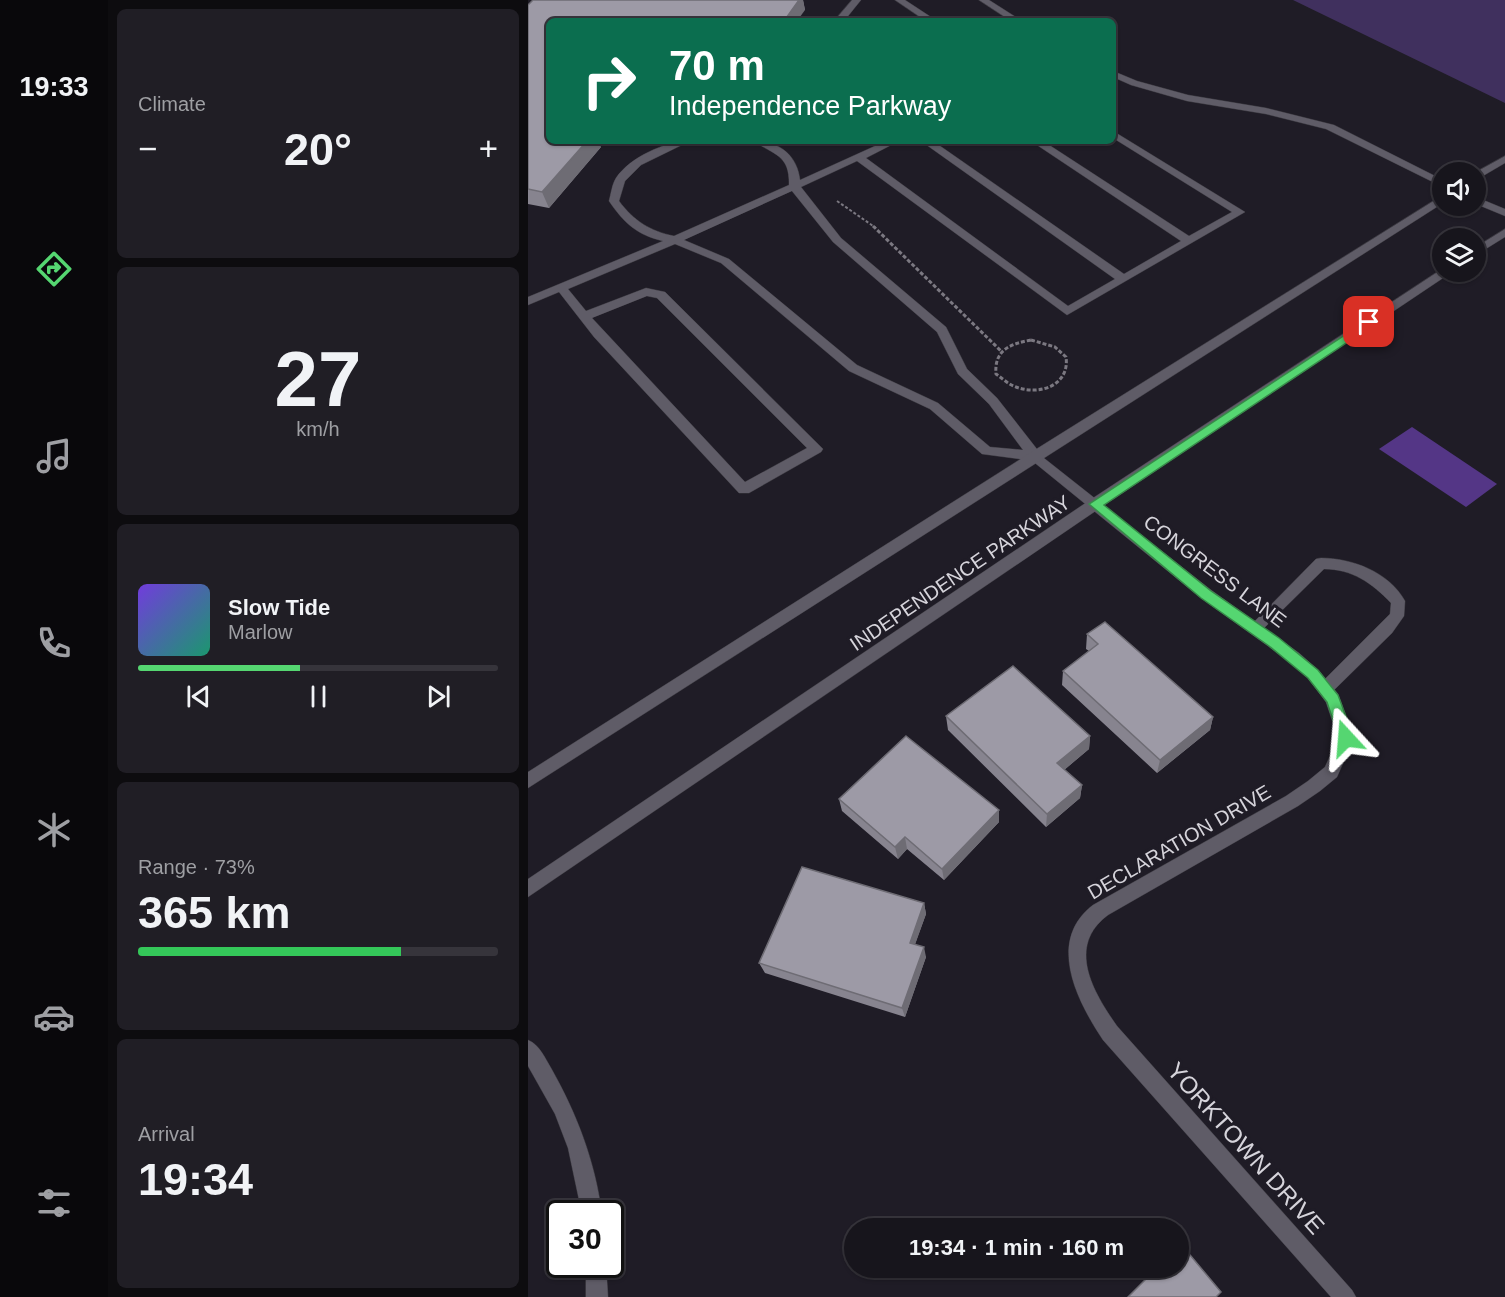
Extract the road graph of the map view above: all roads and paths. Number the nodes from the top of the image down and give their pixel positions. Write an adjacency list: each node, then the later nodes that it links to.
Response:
1 (857, 0): 4 (main road)
2 (899, 0): 5 (main road)
3 (983, 0): 6 (main road)
4 (842, 18)
5 (927, 18)
6 (1012, 18)
7 (1116, 75): 17 (main road)
8 (1116, 136): 25 (main road)
9 (678, 144): 24 (main road)
10 (764, 144): 18 (main road)
11 (887, 144): 14 (main road)
12 (930, 144): 27 (main road)
13 (1041, 144): 25 (main road)
14 (858, 157): 18 (main road); 27 (main road)
15 (1505, 159): 16 (main road)
16 (1486, 171)
17 (1432, 178)
18 (794, 186): 24 (main road); 33 (main road, CONGRESS LANE)
19 (832, 196): 32 (path)
20 (1486, 204): 22 (main road)
21 (1432, 205): 33 (main road)
22 (1505, 213)
23 (1505, 232): 26 (main road)
24 (675, 240): 29 (main road); 33 (main road)
25 (1189, 241): 27 (main road)
26 (1486, 245)
27 (1122, 278)
28 (1432, 281): 34 (main road, INDEPENDENCE PARKWAY)
29 (561, 286): 30 (main road); 31 (main road)
30 (528, 302)
31 (585, 316): 31 (main road)
32 (1001, 351): 32 (path)
33 (1035, 456): 34 (main road, CONGRESS LANE); 38 (main road)
34 (1095, 504): 35 (main road, CONGRESS LANE); 39 (main road, INDEPENDENCE PARKWAY)
35 (1255, 628): 36 (main road, CONGRESS LANE); 36 (main road)
36 (1325, 689): 37 (main road, CONGRESS LANE)
37 (1346, 738): 40 (main road, DECLARATION DRIVE)
38 (528, 781)
39 (528, 890)
40 (1110, 1033): 45 (main road, YORKTOWN DRIVE)
41 (528, 1049): 42 (main road)
42 (590, 1200)
43 (596, 1278): 44 (main road)
44 (597, 1297)
45 (1345, 1297)

